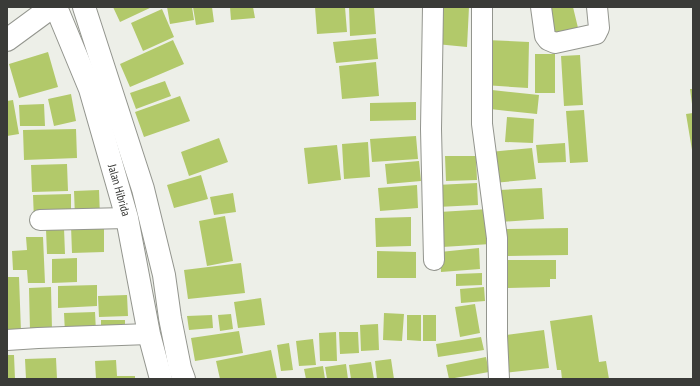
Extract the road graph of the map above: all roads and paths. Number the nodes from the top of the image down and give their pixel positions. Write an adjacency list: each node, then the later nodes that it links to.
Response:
1 (52, 7): 8 (main road)
2 (56, 7): 9 (main road, Jalan Hibrida)
3 (84, 7): 16 (main road)
4 (433, 7): 11 (street)
5 (482, 7): 14 (street)
6 (541, 7): 7 (street)
7 (597, 7)
8 (7, 40)
9 (127, 218): 10 (street); 12 (main road, Jalan Hibrida)
10 (40, 220)
11 (434, 260)
12 (149, 334): 13 (street); 15 (main road, Jalan Hibrida)
13 (7, 340)
14 (496, 378)
15 (161, 379)
16 (184, 379)

